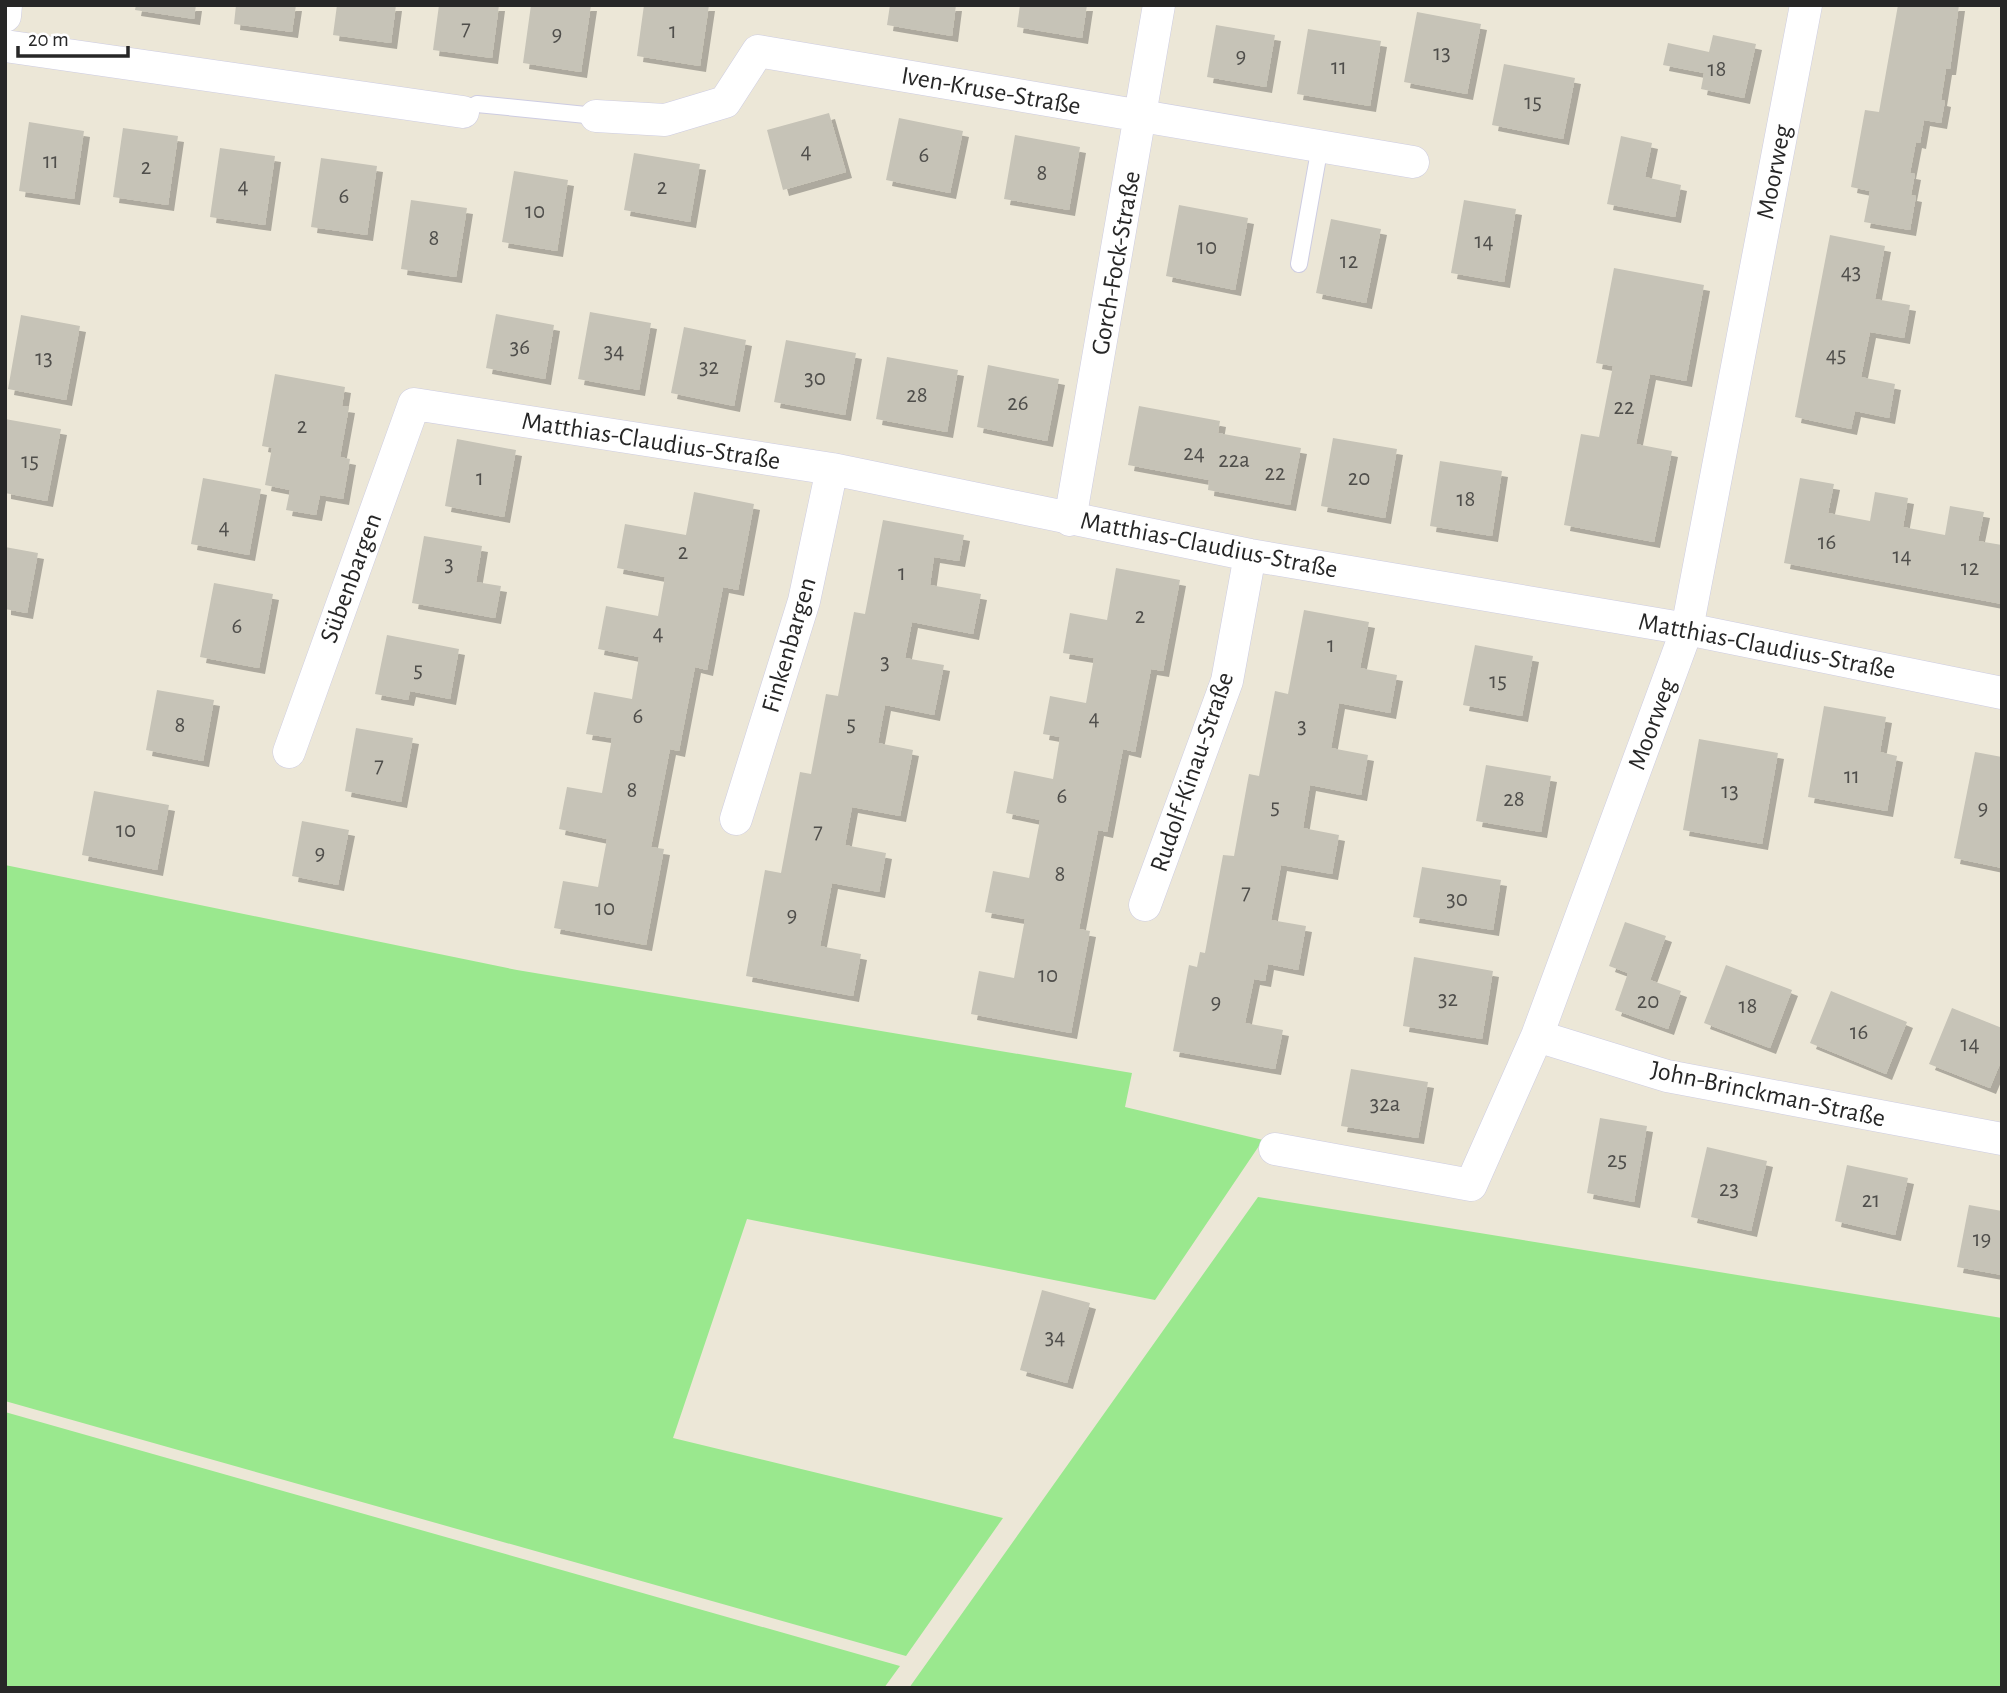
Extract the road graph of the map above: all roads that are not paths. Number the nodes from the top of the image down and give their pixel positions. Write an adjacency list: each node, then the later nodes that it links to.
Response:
1 (6, 5): 4 (street)
2 (1159, 5): 8 (street, Gorch-Fock-Straße)
3 (1805, 5): 16 (street, Moorweg)
4 (5, 16)
5 (5, 46): 6 (street)
6 (463, 113): 7 (lane)
7 (596, 116): 8 (street, Iven-Kruse-Straße)
8 (1142, 116): 9 (street, Iven-Kruse-Straße); 14 (street, Gorch-Fock-Straße)
9 (1320, 146): 10 (street, Iven-Kruse-Straße); 11 (lane)
10 (1413, 162)
11 (1299, 264)
12 (414, 404): 13 (street, Matthias-Claudius-Straße); 18 (street, Sübenbargen)
13 (832, 469): 14 (street, Matthias-Claudius-Straße); 19 (street, Finkenbargen)
14 (1070, 520): 15 (street, Matthias-Claudius-Straße)
15 (1250, 555): 16 (street, Matthias-Claudius-Straße); 20 (street, Rudolf-Kinau-Straße)
16 (1687, 629): 17 (street, Matthias-Claudius-Straße); 21 (street, Moorweg)
17 (2002, 693)
18 (289, 752)
19 (736, 819)
20 (1145, 905)
21 (1537, 1036): 22 (street, John-Brinckman-Straße); 23 (street, Moorweg)
22 (2002, 1139)
23 (1275, 1149)

